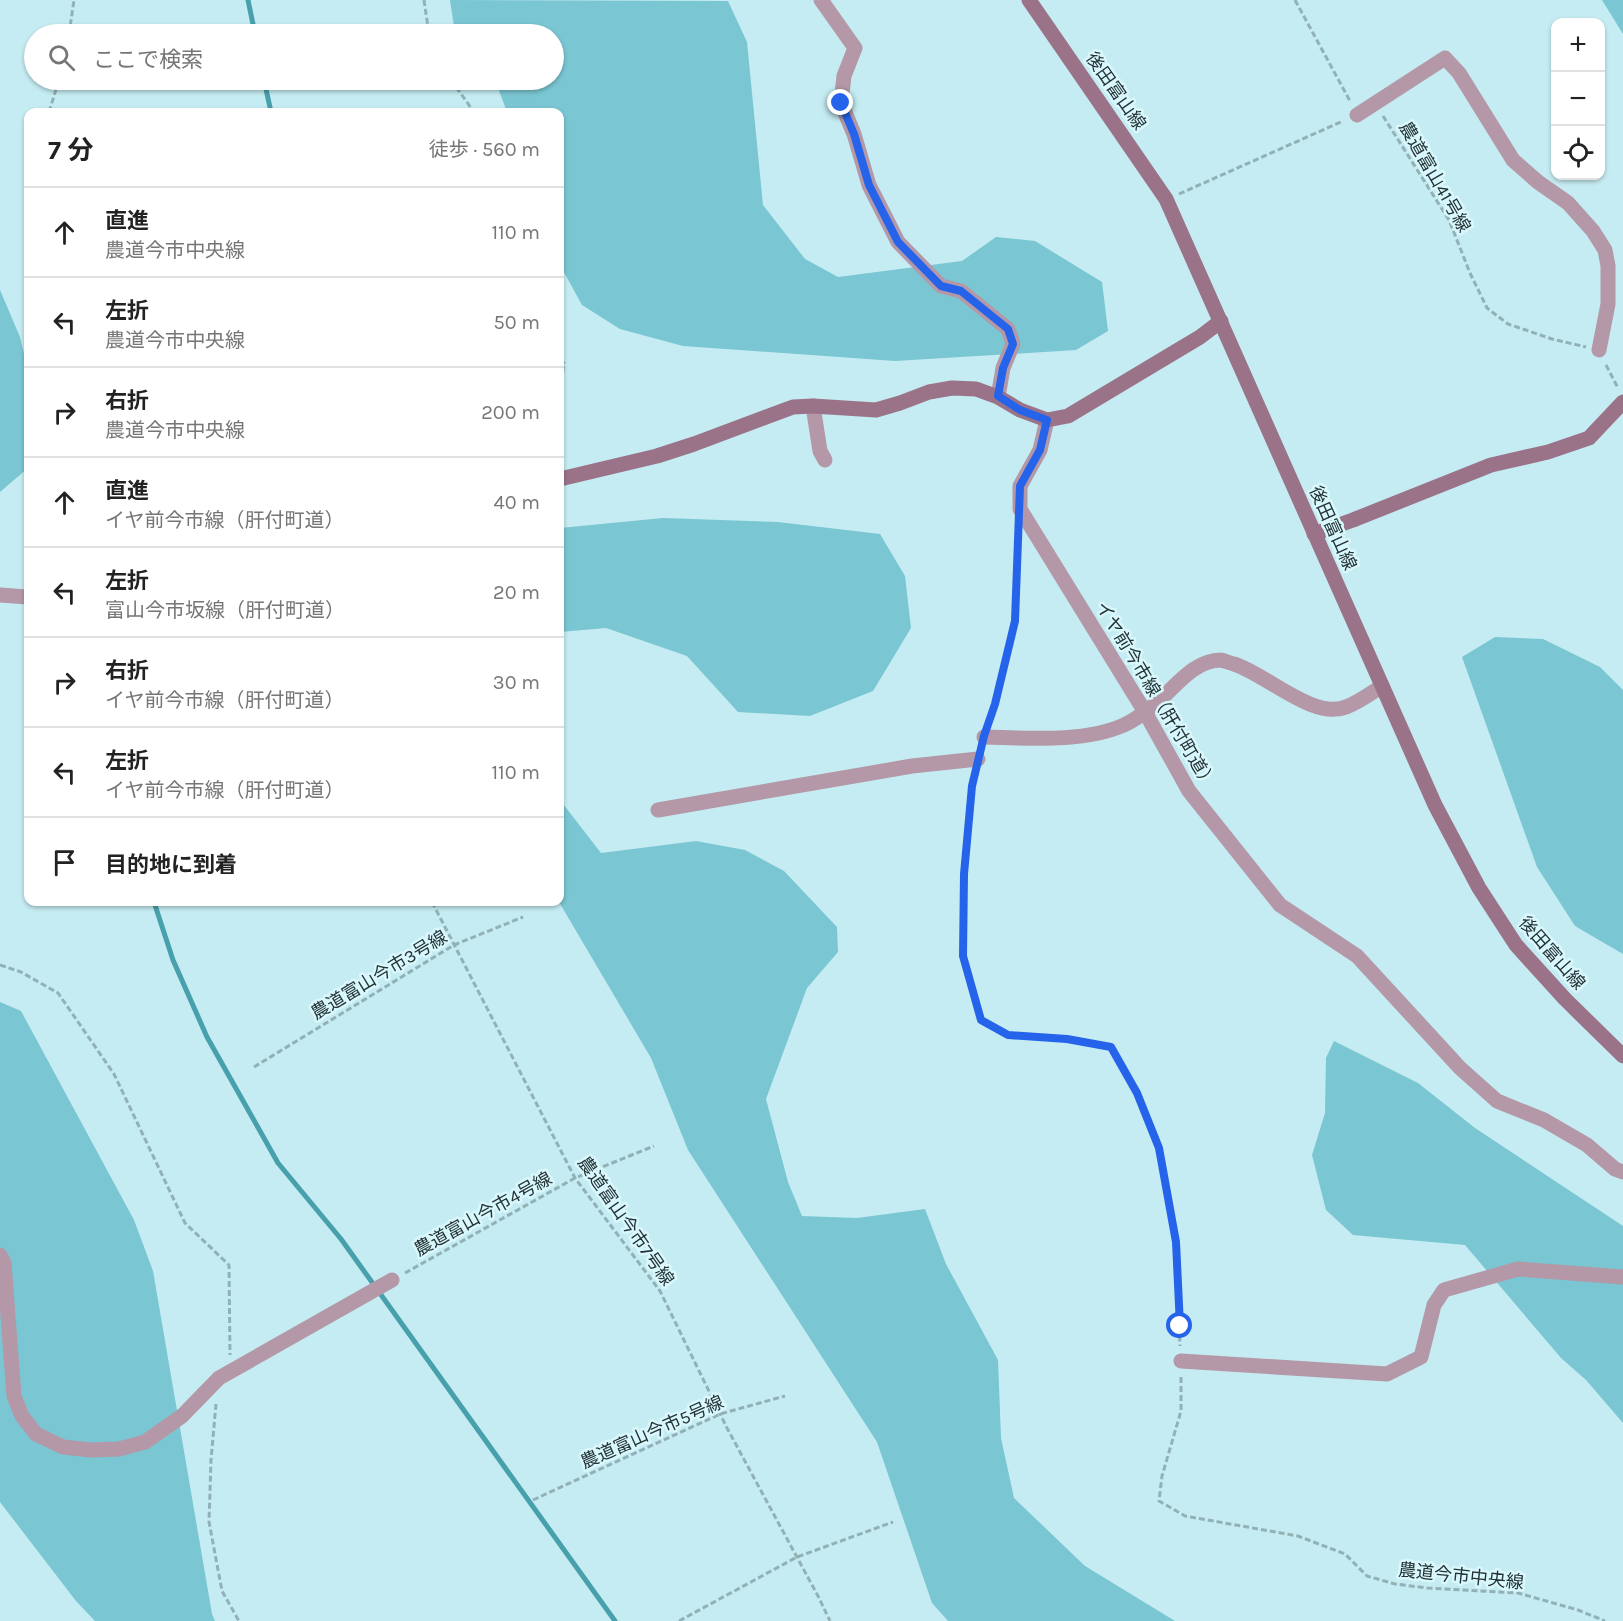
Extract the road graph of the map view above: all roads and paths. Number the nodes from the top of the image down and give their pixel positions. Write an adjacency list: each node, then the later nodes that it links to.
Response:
1 (74, 0): 6 (path)
2 (424, 0): 7 (path)
3 (821, 0): 17 (street)
4 (1029, 0): 13 (main road, 後田富山線)
5 (1295, 0): 12 (path)
6 (72, 24)
7 (428, 24)
8 (55, 90): 10 (path)
9 (458, 90): 11 (path)
10 (50, 108)
11 (471, 108)
12 (1357, 115): 13 (path); 15 (path, 農道富山41号線); 15 (street)
13 (1166, 199): 14 (main road, 後田富山線)
14 (1221, 321): 19 (main road); 23 (main road, 後田富山線)
15 (1599, 350): 16 (path)
16 (1621, 395): 23 (main road)
17 (998, 396): 18 (main road); 19 (main road)
18 (813, 406): 20 (street); 21 (main road)
19 (1047, 420): 22 (street)
20 (825, 460)
21 (564, 477)
22 (1020, 509): 27 (street, イヤ前今市線（肝付町道）); 28 (path)
23 (1314, 534): 26 (main road, 後田富山線)
24 (0, 595): 25 (street)
25 (24, 597)
26 (1382, 686): 27 (street); 35 (main road, 後田富山線)
27 (1145, 712): 28 (street); 38 (street, イヤ前今市線（肝付町道）)
28 (984, 736)
29 (978, 759): 30 (street); 43 (path, 農道今市中央線)
30 (658, 810)
31 (434, 906): 33 (path, 農道富山今市7号線)
32 (522, 917): 33 (path, 農道富山今市3号線)
33 (454, 945): 36 (path, 農道富山今市3号線); 39 (path, 農道富山今市7号線)
34 (0, 965): 44 (path)
35 (1623, 1056)
36 (254, 1067)
37 (654, 1146): 39 (path, 農道富山今市4号線)
38 (1623, 1172)
39 (575, 1178): 42 (path, 農道富山今市4号線); 46 (path, 農道富山今市7号線)
40 (0, 1255): 44 (street)
41 (1623, 1277): 43 (street)
42 (392, 1280): 44 (street)
43 (1181, 1361): 53 (path, 農道今市中央線)
44 (225, 1375): 50 (path)
45 (785, 1396): 46 (path, 農道富山今市5号線)
46 (720, 1414): 47 (path, 農道富山今市5号線); 49 (path, 農道富山今市7号線)
47 (533, 1500)
48 (892, 1522): 49 (path)
49 (797, 1557): 51 (path); 52 (path, 農道富山今市7号線)
50 (239, 1621)
51 (679, 1621)
52 (830, 1621)
53 (1605, 1621)

